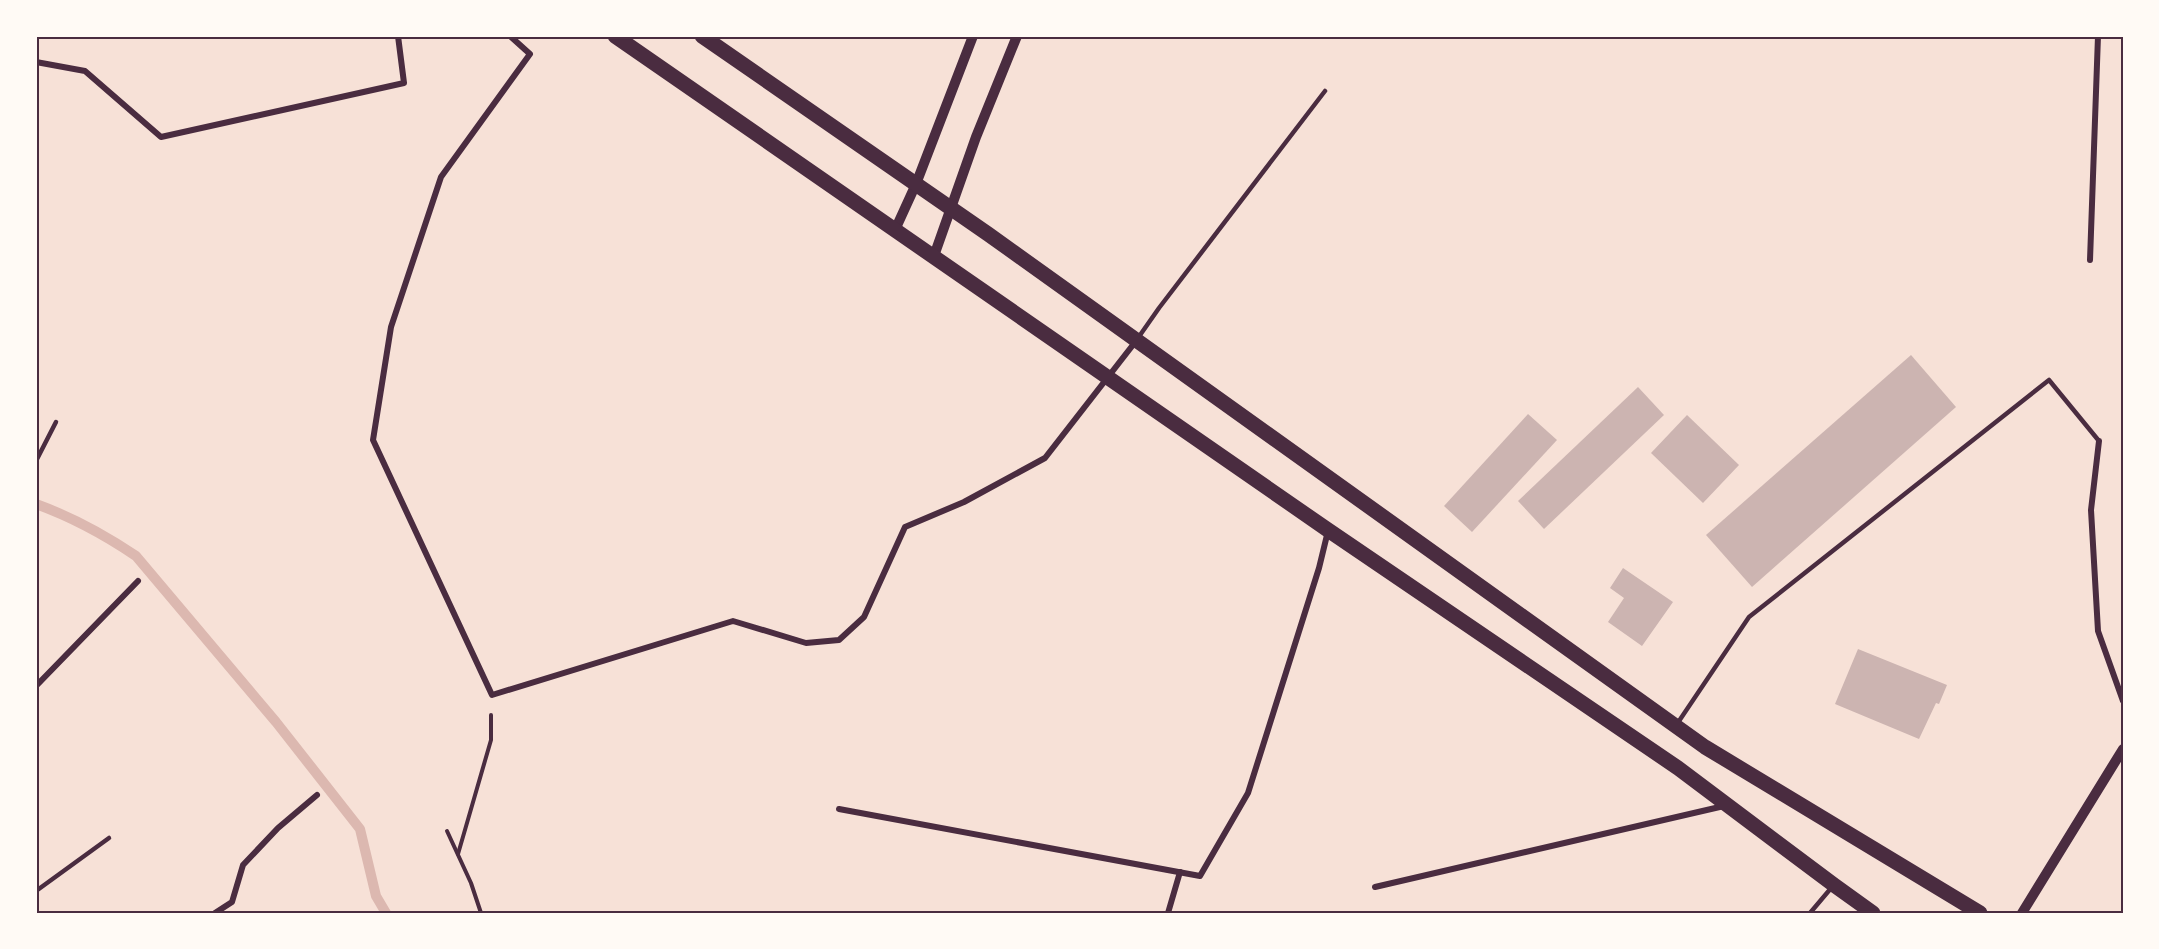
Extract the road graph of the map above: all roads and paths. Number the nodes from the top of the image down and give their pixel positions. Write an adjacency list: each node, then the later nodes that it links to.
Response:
1 (398, 36): 8 (street)
2 (510, 36): 23 (street)
3 (615, 36): 12 (main road)
4 (702, 36): 10 (main road)
5 (973, 36): 10 (street)
6 (1017, 36): 11 (street)
7 (2098, 36): 14 (street)
8 (36, 62)
9 (1325, 91): 15 (lane)
10 (916, 184): 11 (main road); 12 (street)
11 (951, 208): 13 (street); 15 (main road)
12 (895, 230): 13 (main road)
13 (934, 256): 16 (main road)
14 (2090, 260)
15 (1136, 340): 16 (street); 25 (main road)
16 (1108, 378): 20 (main road); 23 (street)
17 (56, 422): 19 (lane)
18 (2099, 441): 24 (street); 25 (lane)
19 (36, 461)
20 (1328, 530): 29 (main road); 34 (street)
21 (138, 581): 22 (street)
22 (36, 686)
23 (492, 695): 33 (path)
24 (2123, 701)
25 (1676, 727): 43 (main road)
26 (2123, 749): 27 (street)
27 (2118, 767): 44 (street)
28 (317, 795): 38 (street)
29 (1728, 806): 35 (main road); 36 (street)
30 (840, 809): 34 (street)
31 (447, 831): 33 (path)
32 (109, 838): 37 (lane)
33 (458, 854): 39 (path)
34 (1180, 872): 40 (street)
35 (1834, 885): 41 (lane); 42 (main road)
36 (1375, 887)
37 (36, 891)
38 (215, 913)
39 (481, 913)
40 (1168, 913)
41 (1810, 913)
42 (1874, 913)
43 (1980, 913)
44 (2022, 913)

